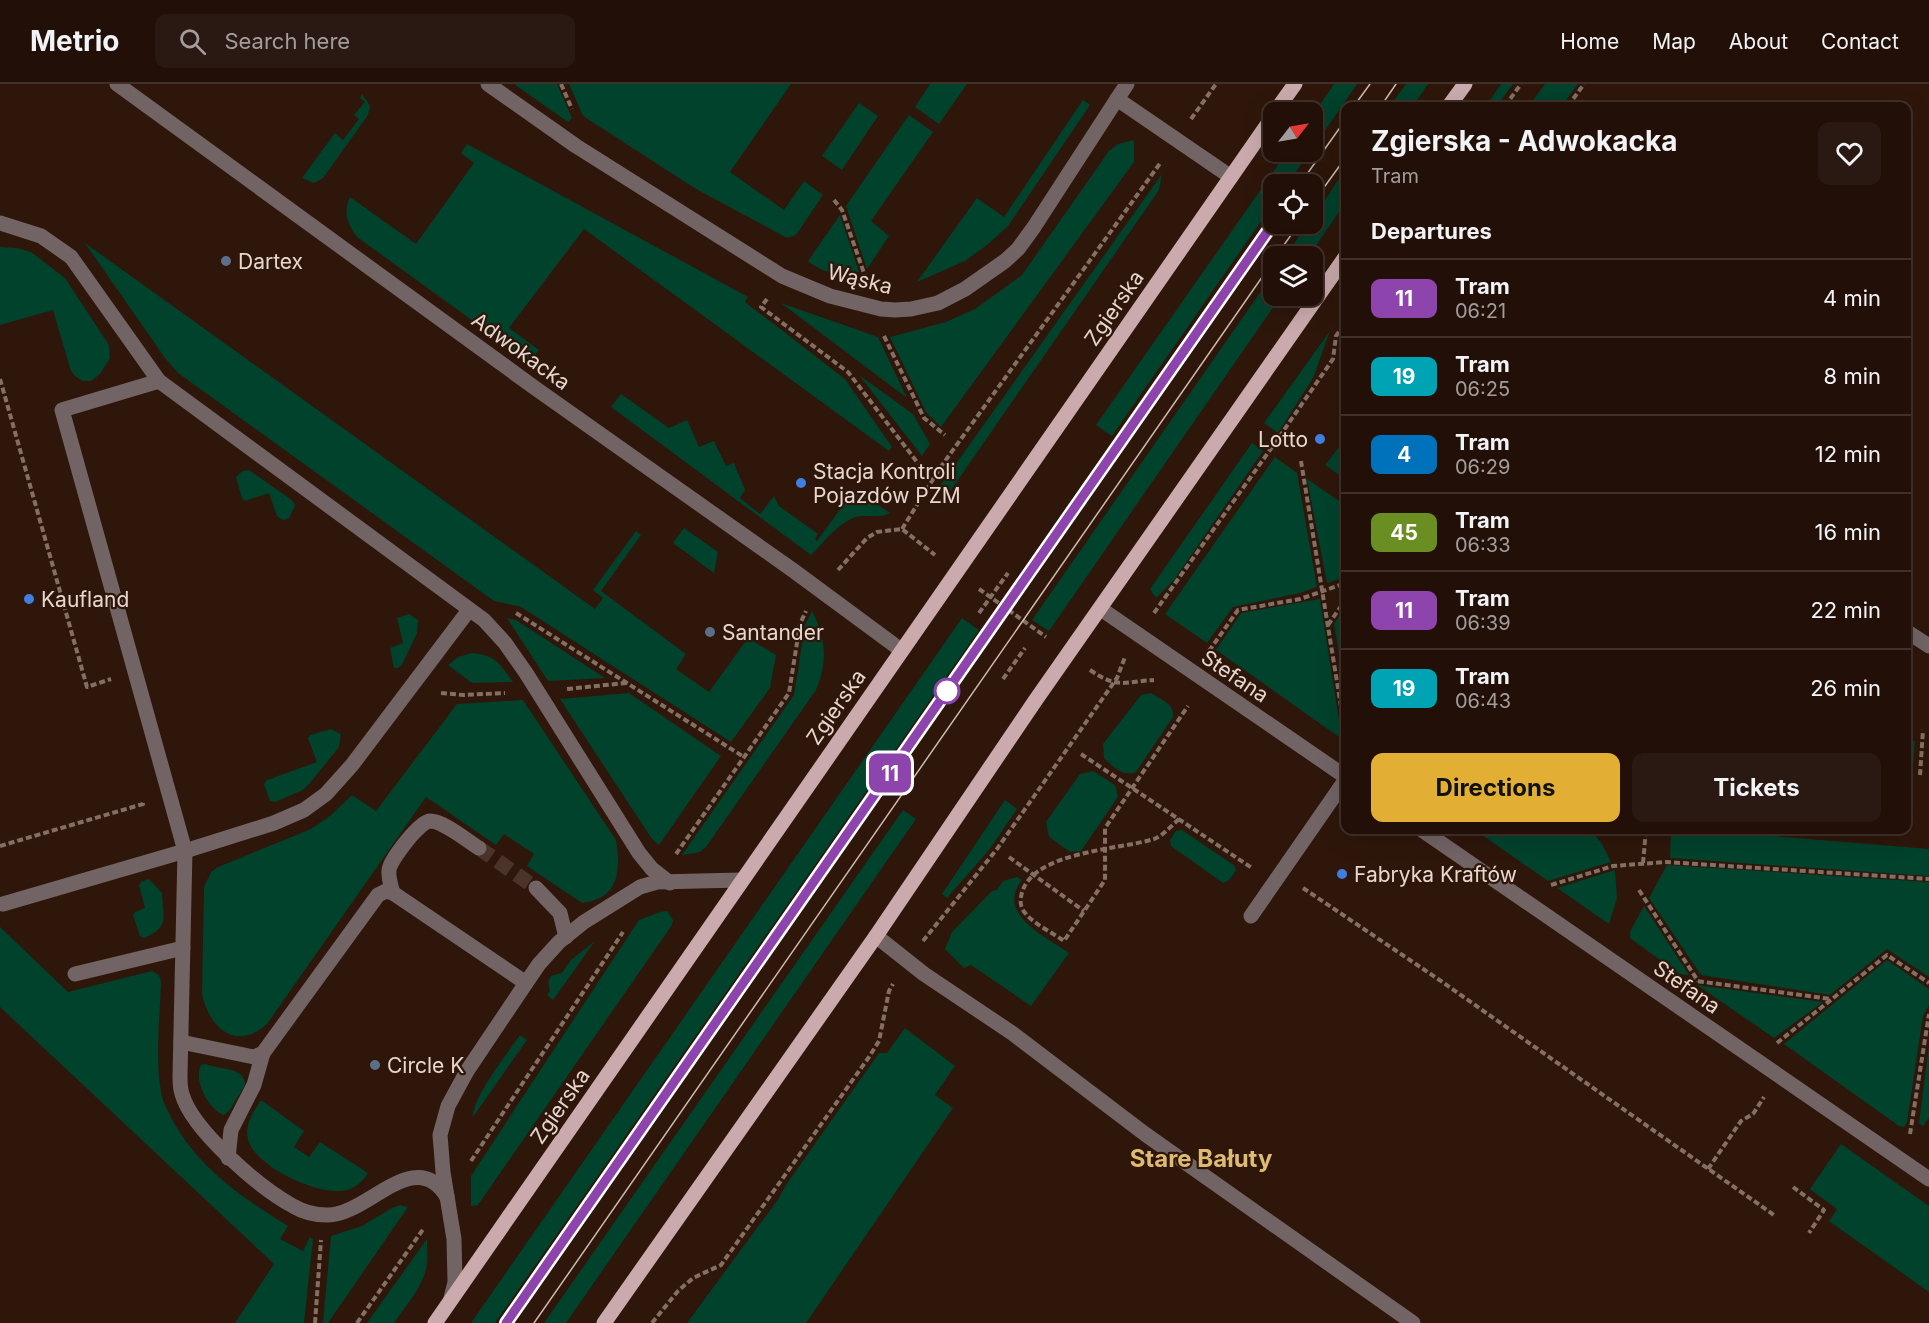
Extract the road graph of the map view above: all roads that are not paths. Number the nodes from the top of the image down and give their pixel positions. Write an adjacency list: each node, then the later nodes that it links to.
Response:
1 (117, 84): 18 (street, Adwokacka)
2 (488, 84): 6 (street, Wąska)
3 (1127, 84): 6 (street, Wąska)
4 (1295, 84): 7 (main road, Zgierska)
5 (1465, 84): 8 (main road)
6 (1117, 99): 10 (street)
7 (1282, 102)
8 (1452, 102)
9 (1263, 130): 10 (main road, Zgierska)
10 (1231, 177): 18 (main road, Zgierska)
11 (0, 222): 13 (street)
12 (1341, 263): 14 (main road)
13 (159, 381): 15 (street); 23 (street)
14 (1101, 609): 19 (street, Stefana); 30 (main road)
15 (469, 610): 23 (street); 24 (street)
16 (1911, 634): 17 (street)
17 (1929, 646)
18 (902, 650): 25 (main road, Zgierska)
19 (1341, 775)
20 (1341, 785): 29 (street)
21 (1428, 834): 38 (street, Stefana)
22 (478, 848): 27 (street)
23 (186, 851): 28 (street); 32 (street)
24 (665, 880): 25 (street); 31 (street)
25 (741, 880): 40 (main road, Zgierska)
26 (536, 888): 31 (street)
27 (393, 893): 34 (street); 36 (street)
28 (3, 904)
29 (1251, 915)
30 (876, 936): 42 (main road); 43 (street)
31 (566, 937): 34 (street)
32 (183, 948): 33 (street); 35 (street)
33 (75, 974)
34 (525, 983): 39 (street)
35 (181, 1042): 36 (street); 37 (street)
36 (263, 1053): 37 (street)
37 (228, 1158): 39 (street)
38 (1929, 1179)
39 (446, 1194): 40 (street)
40 (450, 1302): 41 (main road, Zgierska)
41 (435, 1323)
42 (604, 1323)
43 (1413, 1323)

